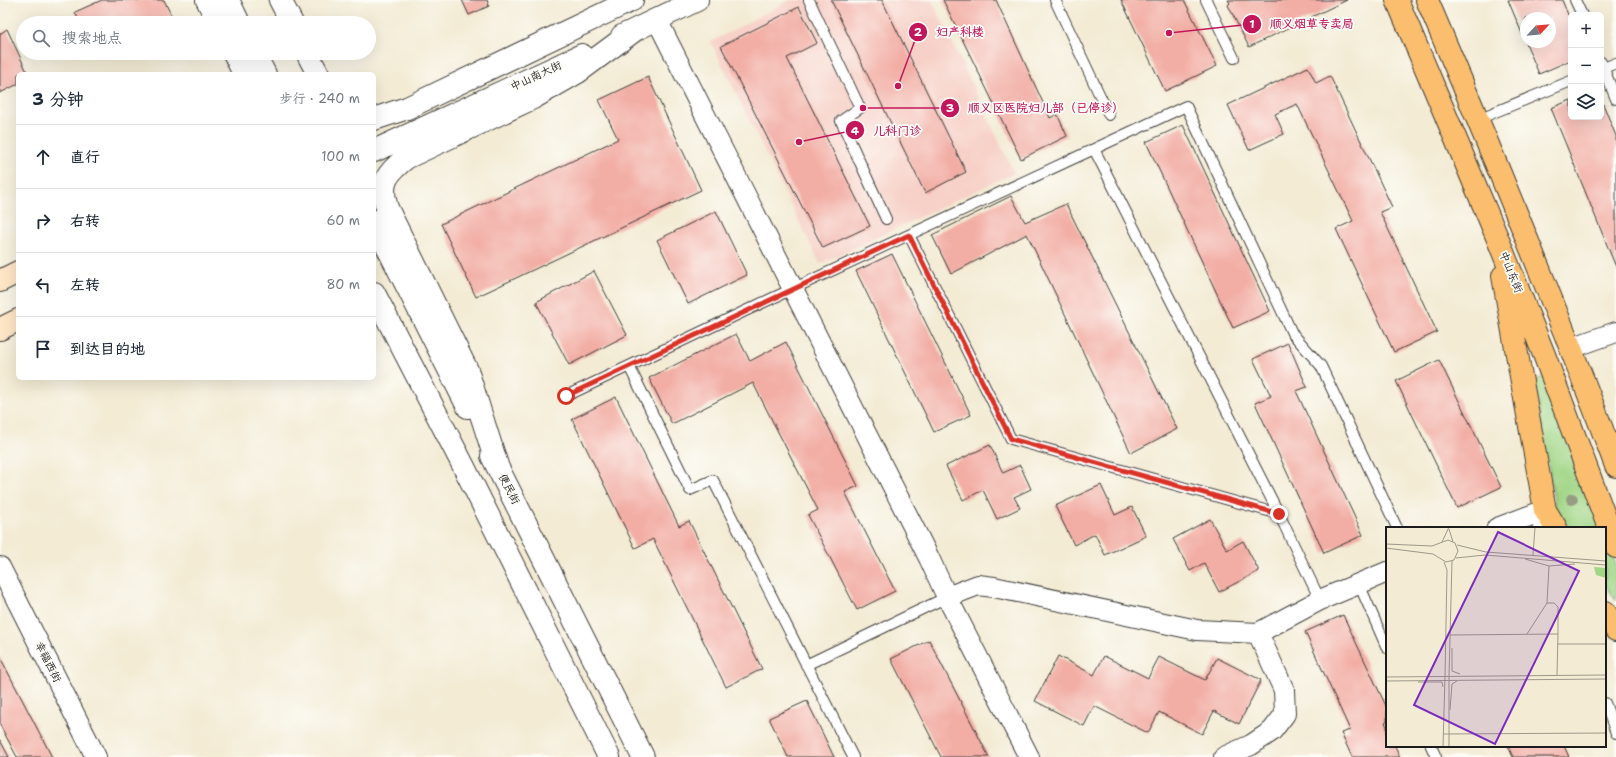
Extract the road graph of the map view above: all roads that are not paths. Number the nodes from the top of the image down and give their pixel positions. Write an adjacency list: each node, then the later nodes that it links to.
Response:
1 (207, 0): 14 (street)
2 (228, 0): 15 (street)
3 (264, 0): 16 (street)
4 (280, 0): 17 (street)
5 (632, 0): 34 (street)
6 (697, 0): 18 (street, 中山南大街)
7 (809, 0): 41 (lane)
8 (1055, 0): 36 (lane)
9 (1206, 0): 20 (lane)
10 (1397, 0): 44 (main road, 中山东街)
11 (1426, 0): 38 (main road)
12 (1576, 0): 13 (lane)
13 (1581, 12)
14 (215, 16)
15 (236, 16)
16 (272, 16)
17 (288, 16)
18 (657, 20): 19 (street, 中山南大街); 47 (street)
19 (635, 30): 40 (street, 中山南大街); 58 (street)
20 (1234, 58)
21 (237, 60): 27 (street)
22 (258, 60): 28 (street)
23 (295, 60): 29 (street)
24 (311, 60): 30 (street)
25 (1616, 63): 26 (lane)
26 (1604, 66)
27 (243, 72)
28 (264, 72)
29 (301, 72)
30 (317, 72)
31 (1604, 72): 33 (lane)
32 (1568, 82): 38 (lane)
33 (1616, 99)
34 (407, 108): 35 (street); 37 (street)
35 (376, 109)
36 (1109, 115)
37 (376, 118)
38 (1478, 119): 53 (main road)
39 (1094, 148): 43 (lane); 59 (lane); 61 (lane)
40 (376, 151)
41 (886, 220)
42 (376, 225): 58 (street, 便民街)
43 (909, 235): 47 (lane); 59 (lane)
44 (1497, 237): 60 (main road); 64 (main road, 中山东街)
45 (16, 273): 46 (main road)
46 (0, 281)
47 (793, 289): 54 (lane); 68 (street)
48 (376, 297): 56 (street)
49 (16, 321): 51 (main road)
50 (376, 324): 56 (street)
51 (0, 329)
52 (1616, 332): 53 (street)
53 (1571, 348): 57 (main road)
54 (629, 366): 55 (lane); 74 (lane)
55 (566, 396)
56 (463, 465): 79 (street)
57 (1616, 466)
58 (498, 468): 80 (street, 便民街)
59 (1279, 514): 69 (lane)
60 (1540, 517): 62 (street); 63 (main road)
61 (1397, 527)
62 (1501, 527)
63 (1555, 527)
64 (1616, 547)
65 (0, 567): 78 (street, 幸福西街)
66 (1386, 572): 67 (street)
67 (1358, 584): 69 (street); 73 (lane)
68 (947, 597): 72 (street); 74 (lane); 82 (street)
69 (1320, 600): 72 (street)
70 (1606, 614): 71 (main road)
71 (1616, 630)
72 (1258, 633): 83 (street)
73 (1386, 646)
74 (806, 665): 81 (lane)
75 (1606, 706): 76 (lane)
76 (1616, 732)
77 (1431, 747): 84 (lane)
78 (96, 757)
79 (609, 757)
80 (643, 757)
81 (853, 757)
82 (1029, 757)
83 (1224, 757)
84 (1436, 757)

